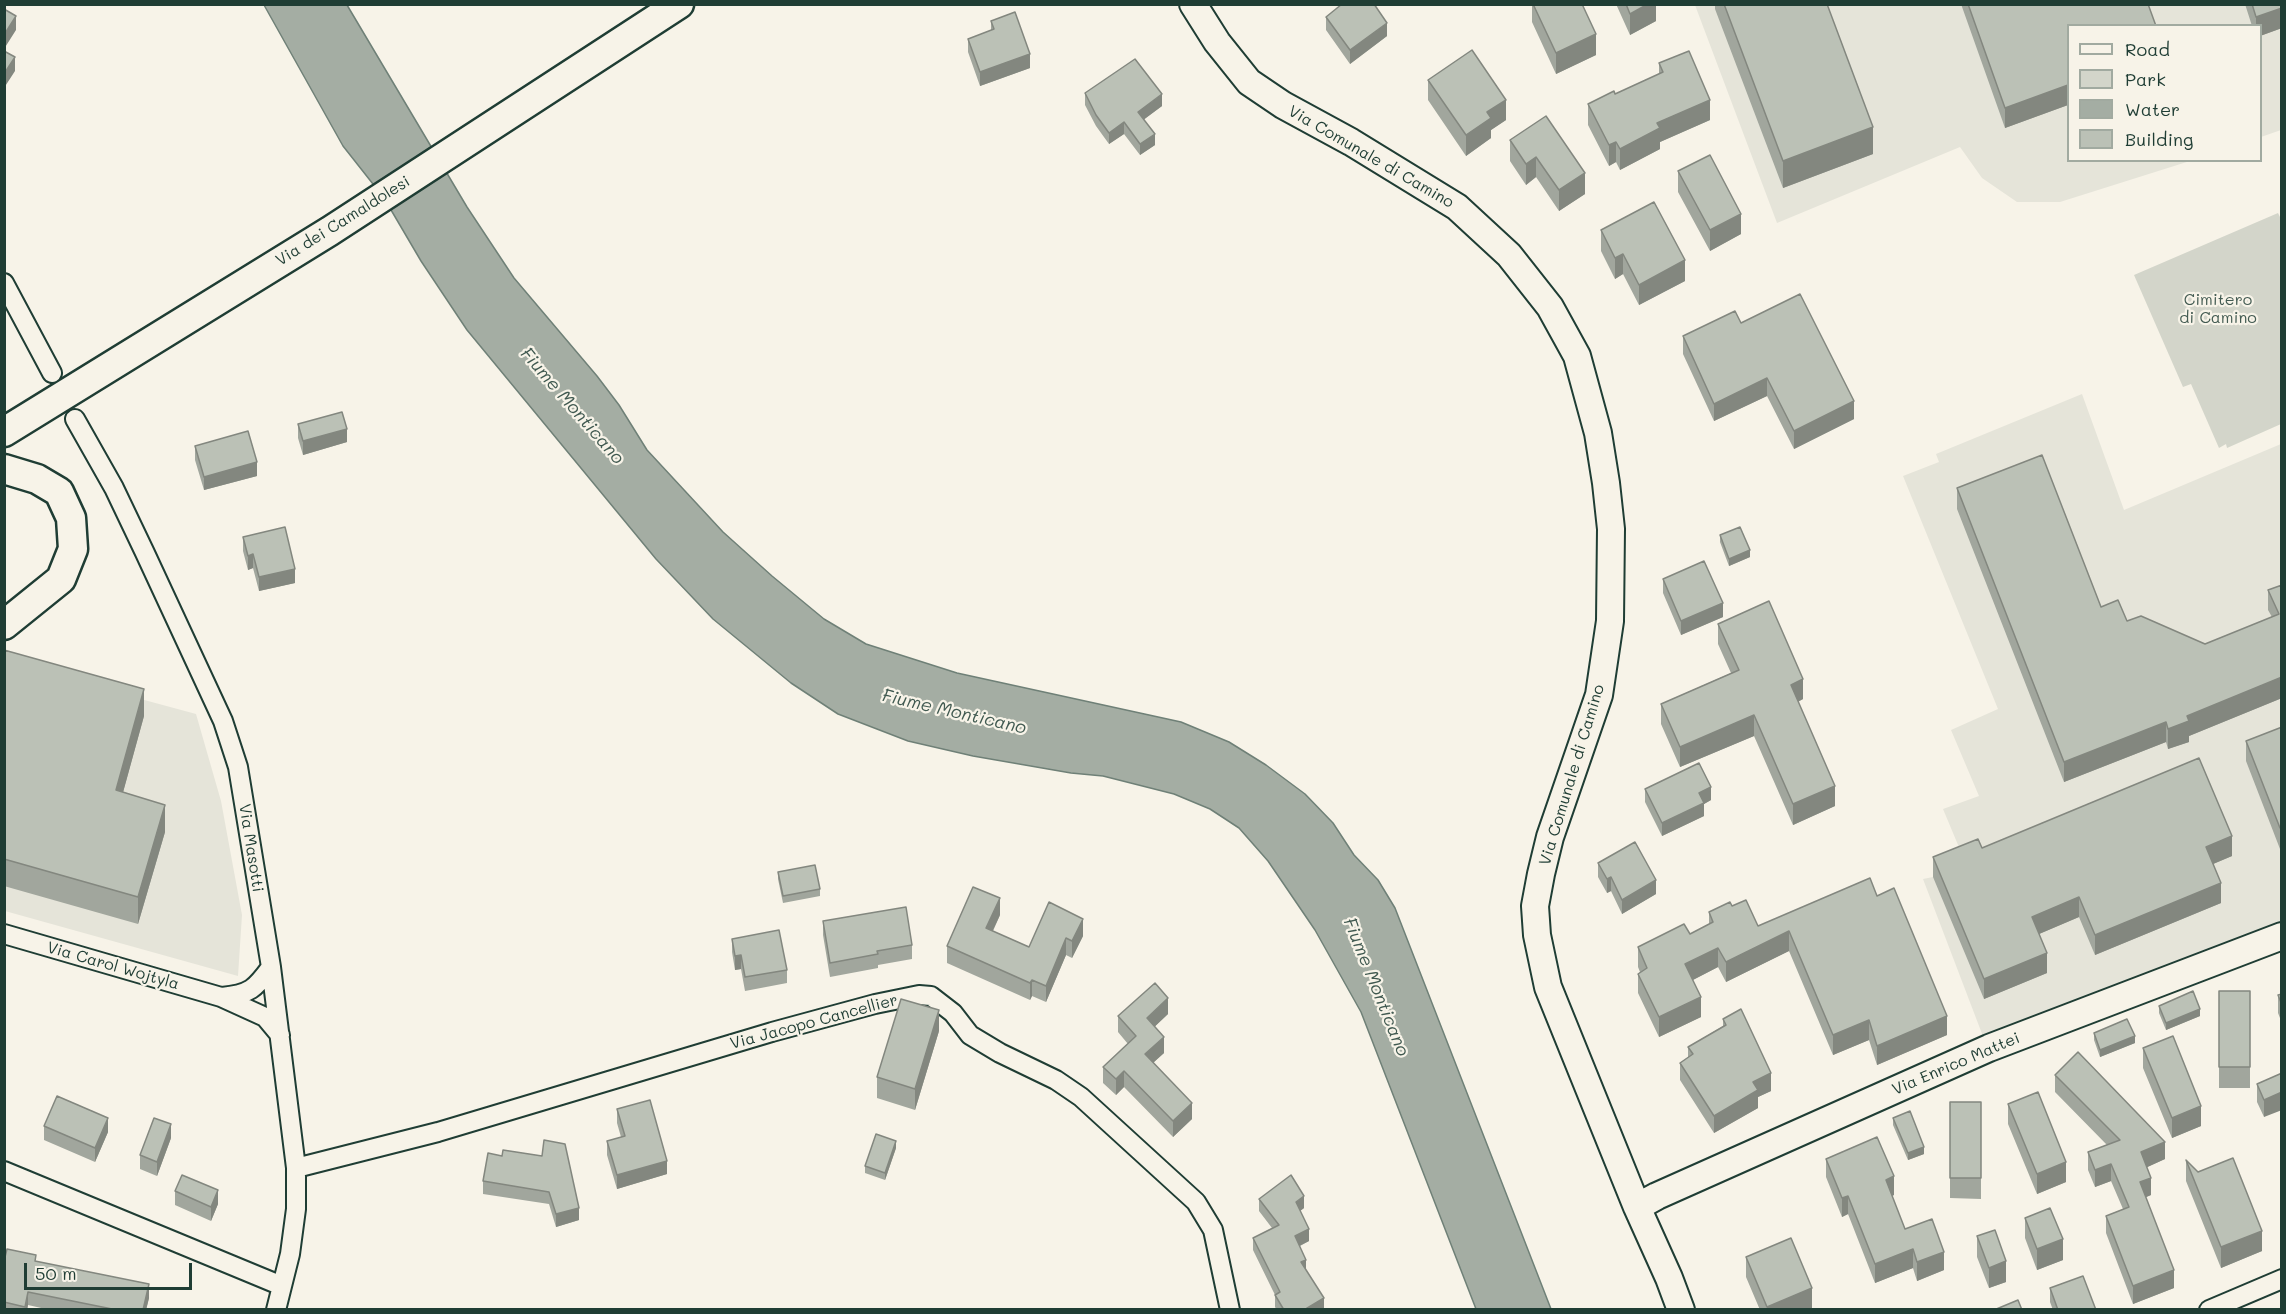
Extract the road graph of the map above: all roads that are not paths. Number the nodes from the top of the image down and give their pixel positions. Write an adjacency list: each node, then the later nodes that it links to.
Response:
1 (679, 4): 6 (main road, Via dei Camaldolesi)
2 (1193, 4): 16 (street, Via Comunale di Camino)
3 (4, 283): 4 (street)
4 (52, 373)
5 (75, 418): 11 (street, Via Masotti)
6 (4, 432)
7 (4, 469): 8 (main road)
8 (4, 625)
9 (4, 934): 12 (street, Via Carol Wojtyla)
10 (2282, 936): 16 (street, Via Enrico Mattei)
11 (271, 967): 12 (street); 13 (street, Via Masotti)
12 (221, 997): 13 (street, Via Carol Wojtyla)
13 (280, 1035): 14 (street, Via Masotti)
14 (296, 1168): 18 (street, Via Masotti); 20 (street, Via Jacopo Cancellier)
15 (4, 1171): 18 (street)
16 (1636, 1207): 21 (street, Via Comunale di Camino)
17 (2282, 1279): 22 (street)
18 (282, 1286): 19 (street, Via Masotti)
19 (276, 1310)
20 (1230, 1310)
21 (1681, 1310)
22 (2209, 1310)

